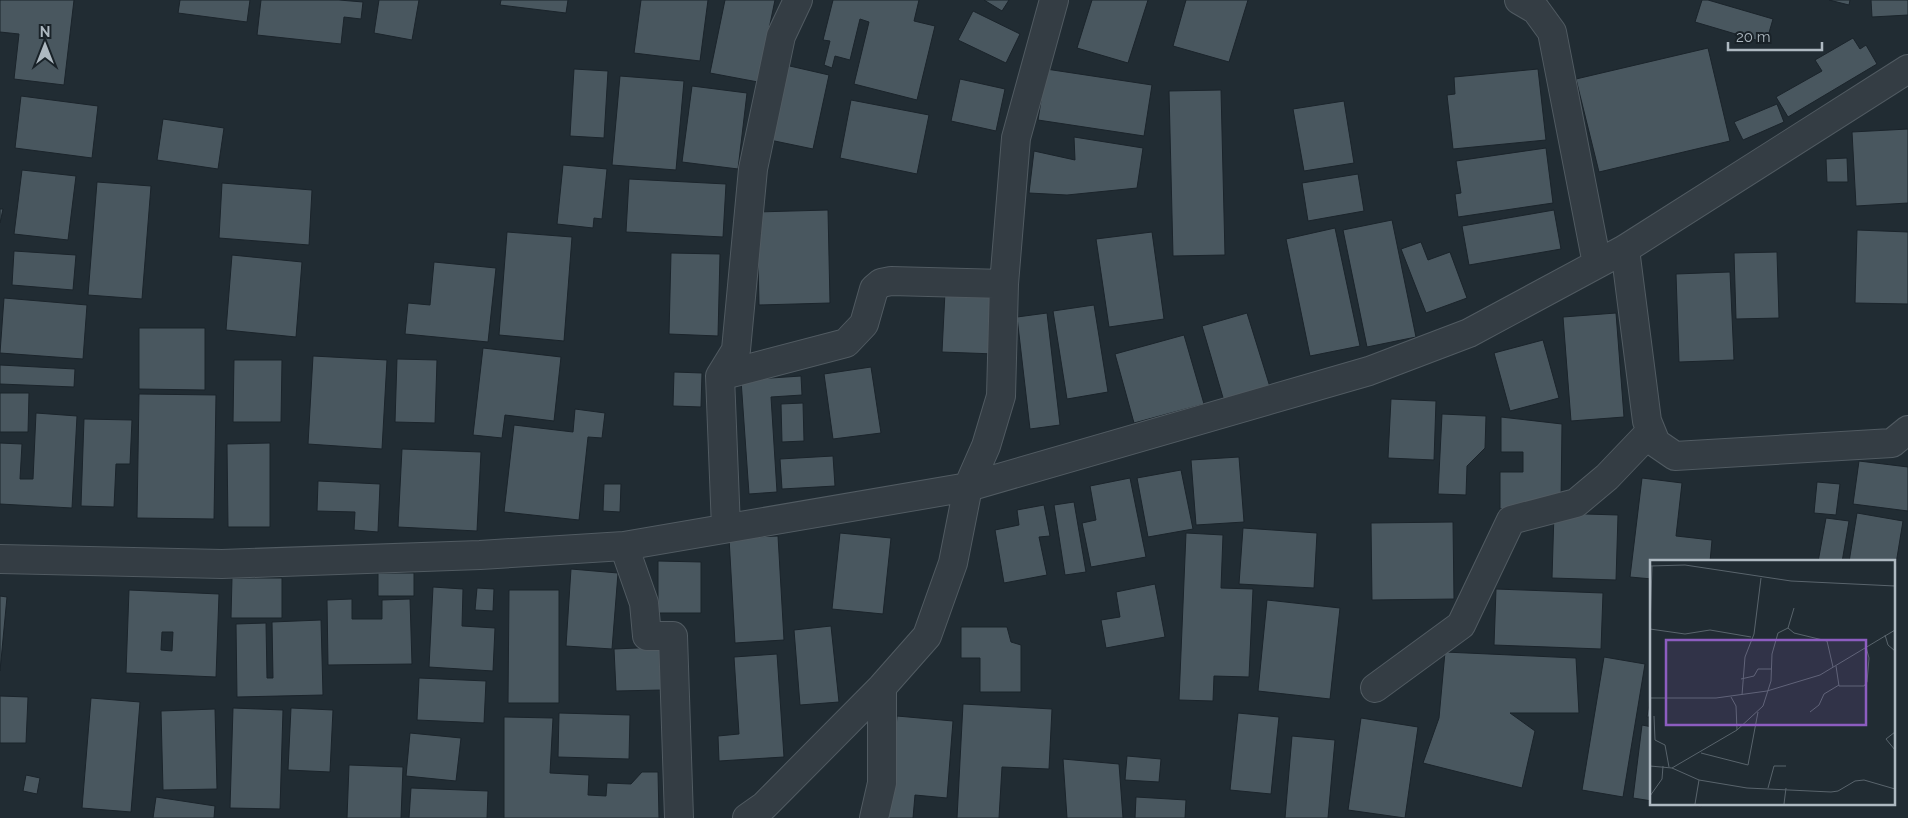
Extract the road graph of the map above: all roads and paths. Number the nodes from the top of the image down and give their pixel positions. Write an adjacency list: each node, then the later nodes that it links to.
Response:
1 (798, 0): 8 (street)
2 (1054, 0): 7 (street)
3 (1519, 0): 6 (street)
4 (1908, 69): 5 (street)
5 (1625, 249): 6 (street); 10 (street)
6 (1597, 264): 11 (street)
7 (1004, 284): 8 (street); 11 (street)
8 (720, 376): 12 (street)
9 (1908, 430): 10 (street)
10 (1651, 431): 16 (street)
11 (968, 487): 12 (street); 15 (street)
12 (726, 528): 13 (street)
13 (624, 546): 14 (street); 17 (street)
14 (0, 560)
15 (882, 687): 18 (street); 19 (street)
16 (1374, 688)
17 (679, 818)
18 (747, 818)
19 (874, 818)

